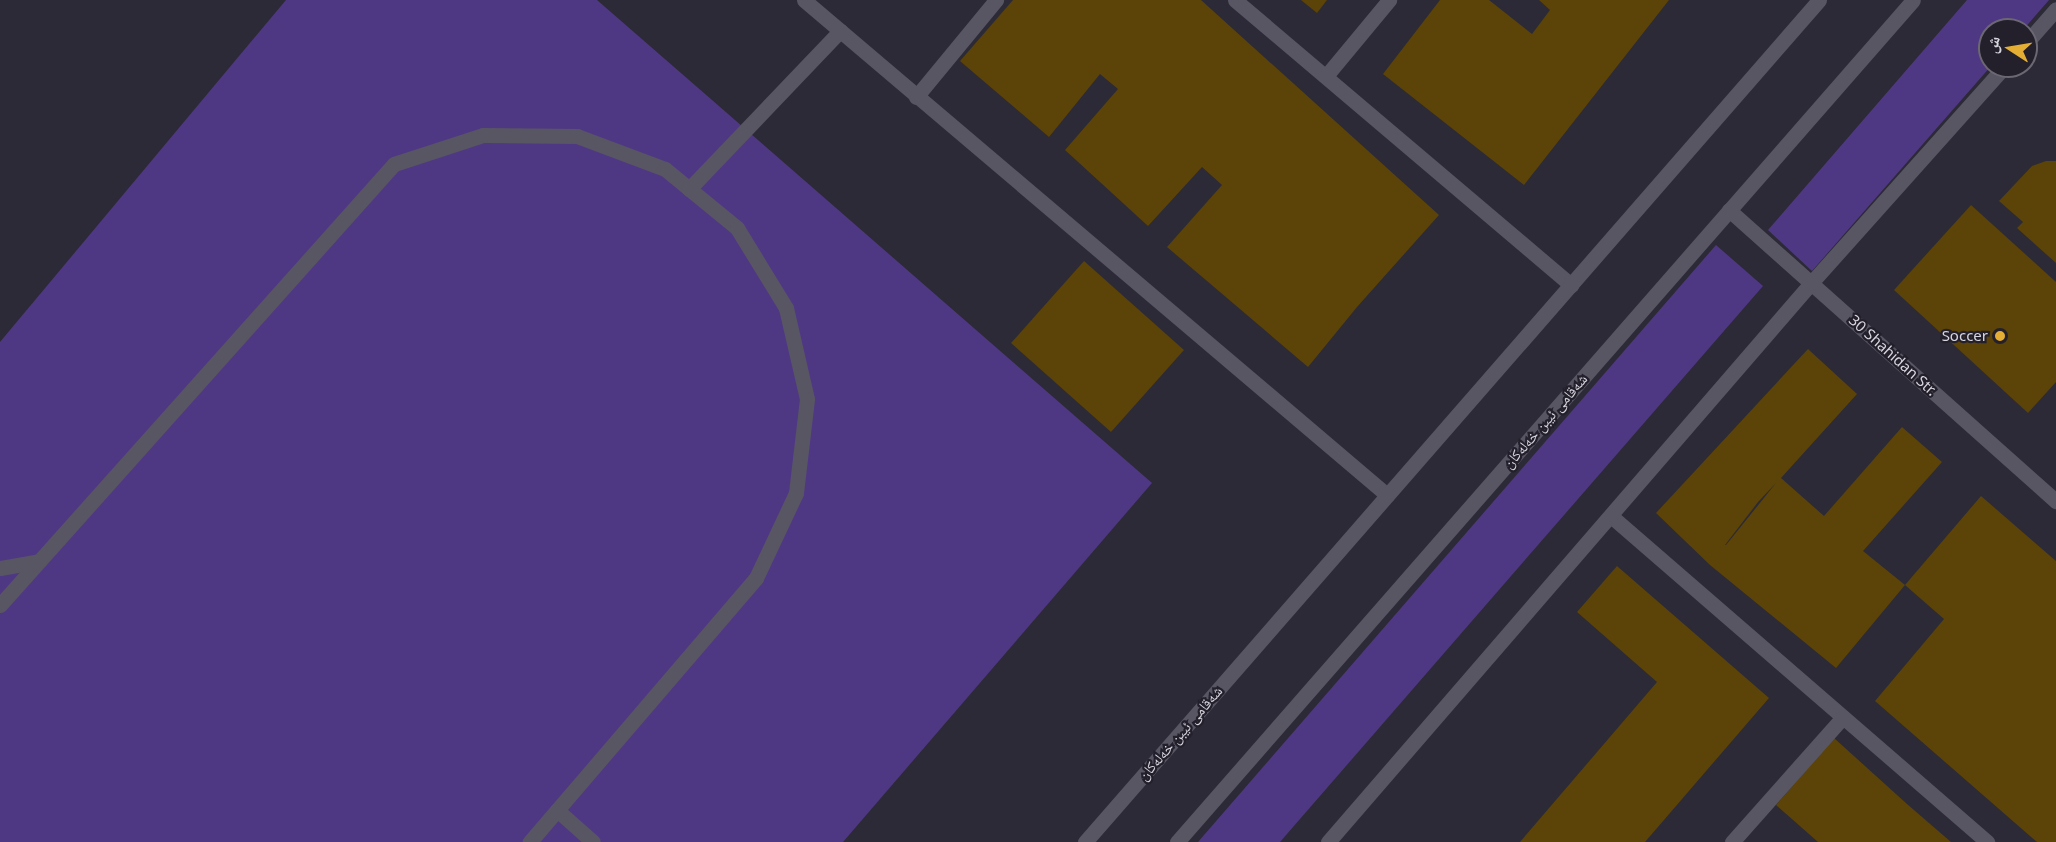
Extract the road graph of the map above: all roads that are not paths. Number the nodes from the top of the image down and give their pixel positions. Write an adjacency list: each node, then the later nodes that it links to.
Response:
1 (804, 0): 9 (street)
2 (996, 0): 12 (street)
3 (1235, 0): 10 (street)
4 (1389, 0): 10 (street)
5 (1819, 0): 16 (street, شەقامی ئیبن خەلەکان)
6 (1913, 0): 14 (street, شەقامی ئیبن خەلەکان)
7 (2056, 9): 8 (street)
8 (2038, 29)
9 (840, 31): 12 (street); 13 (street)
10 (1326, 76): 16 (street)
11 (1994, 78): 15 (street)
12 (916, 97): 17 (street)
13 (689, 189): 20 (street); 24 (street)
14 (1729, 210): 15 (street, 30 Shahidan Str.); 28 (street, شەقامی ئیبن خەلەکان)
15 (1811, 283): 18 (street, 30 Shahidan Str.); 19 (street)
16 (1570, 285): 17 (street, شەقامی ئیبن خەلەکان)
17 (1387, 495): 27 (street, شەقامی ئیبن خەلەکان)
18 (2056, 501)
19 (1611, 516): 23 (street); 29 (street)
20 (39, 561): 21 (street); 22 (street)
21 (0, 568)
22 (0, 605)
23 (1843, 717): 30 (street); 31 (street)
24 (556, 810): 25 (street); 26 (street)
25 (530, 842)
26 (592, 842)
27 (1085, 842)
28 (1177, 842)
29 (1328, 842)
30 (1732, 842)
31 (1987, 842)

